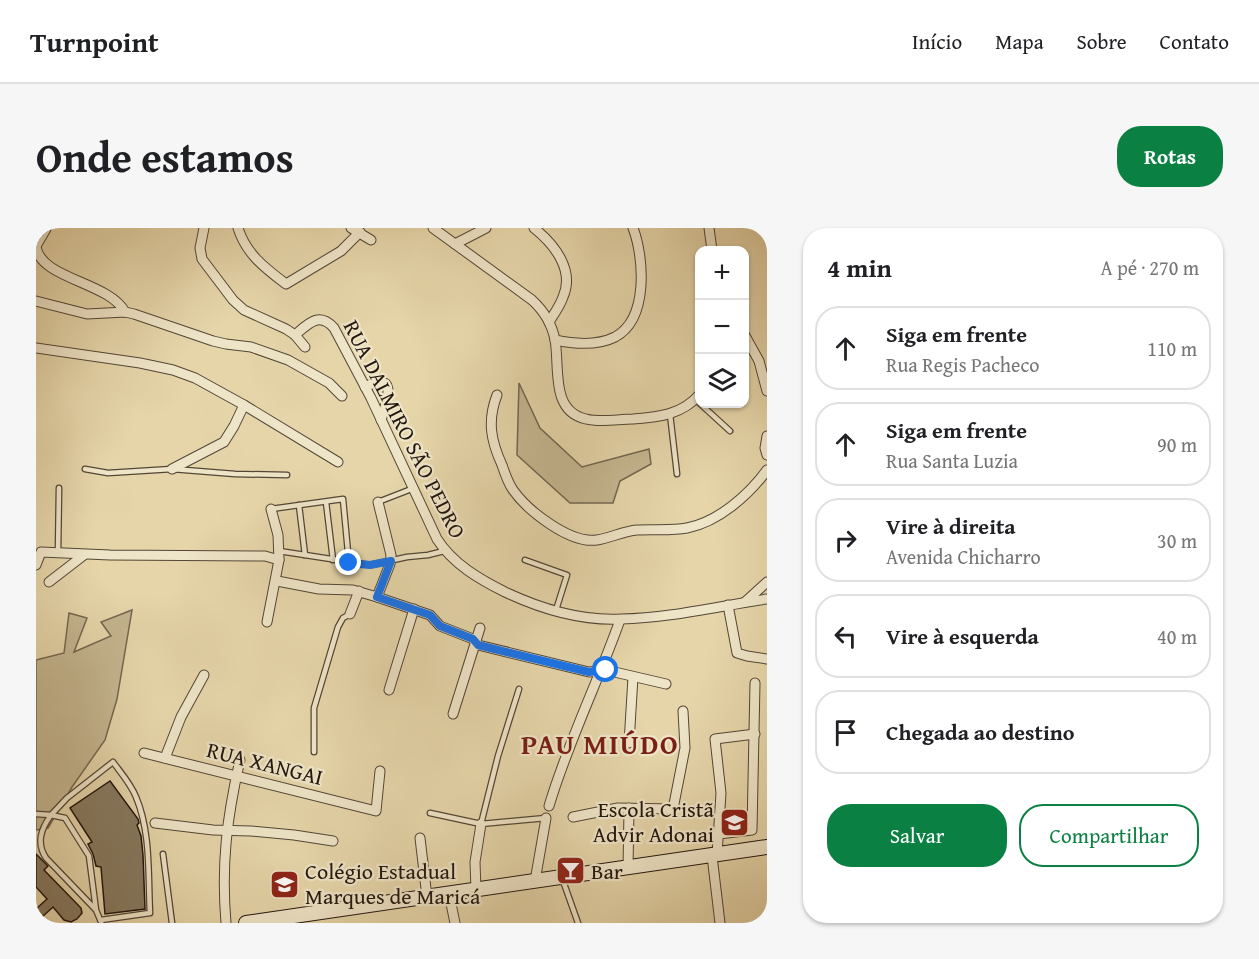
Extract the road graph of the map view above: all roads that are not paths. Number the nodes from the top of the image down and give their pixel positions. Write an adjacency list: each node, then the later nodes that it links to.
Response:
1 (204, 228): 17 (street)
2 (238, 228): 9 (street)
3 (433, 228): 11 (street)
4 (486, 228): 11 (street)
5 (534, 228): 16 (street)
6 (633, 228): 18 (street)
7 (709, 228): 12 (street)
8 (45, 229): 13 (street)
9 (356, 230): 10 (street)
10 (371, 240)
11 (455, 244): 16 (street)
12 (711, 246)
13 (36, 247): 15 (street)
14 (36, 301): 15 (street)
15 (125, 312): 25 (street)
16 (549, 322): 18 (street)
17 (295, 335): 20 (street); 22 (street, RUA DALMIRO SÃO PEDRO)
18 (555, 340): 29 (street)
19 (749, 343): 23 (street)
20 (305, 347)
21 (36, 348): 27 (street)
22 (365, 387): 30 (street, RUA DALMIRO SÃO PEDRO); 30 (street)
23 (767, 392)
24 (497, 395): 37 (street)
25 (342, 396)
26 (695, 398): 29 (street)
27 (244, 405): 34 (street); 36 (street)
28 (708, 408): 31 (lane)
29 (670, 414): 39 (lane)
30 (381, 420): 41 (street, RUA DALMIRO SÃO PEDRO)
31 (730, 431)
32 (767, 436): 33 (street)
33 (767, 455)
34 (338, 462)
35 (86, 469): 36 (lane)
36 (172, 469): 38 (lane)
37 (767, 470)
38 (286, 474)
39 (677, 474)
40 (59, 488): 47 (lane)
41 (414, 488): 43 (lane); 46 (street, RUA DALMIRO SÃO PEDRO)
42 (326, 502): 44 (lane); 51 (lane); 54 (lane)
43 (378, 502): 53 (street)
44 (299, 505): 45 (lane); 49 (lane)
45 (271, 509): 50 (street)
46 (444, 550): 53 (lane); 65 (street, RUA DALMIRO SÃO PEDRO)
47 (58, 553): 48 (street); 55 (street)
48 (84, 555): 50 (street); 57 (street)
49 (305, 555): 50 (lane); 51 (lane)
50 (279, 556): 56 (street)
51 (333, 560): 54 (lane)
52 (525, 560): 65 (lane)
53 (391, 561): 54 (lane); 60 (street)
54 (349, 563)
55 (36, 565)
56 (276, 581): 59 (street); 68 (street)
57 (49, 582)
58 (767, 582): 62 (street)
59 (359, 591): 60 (street); 66 (street)
60 (377, 597): 64 (street)
61 (767, 599): 62 (street, RUA DALMIRO SÃO PEDRO)
62 (745, 602): 63 (street, RUA DALMIRO SÃO PEDRO)
63 (728, 605): 67 (street, RUA DALMIRO SÃO PEDRO); 71 (street)
64 (414, 609): 70 (street); 78 (street)
65 (556, 611): 67 (street, RUA DALMIRO SÃO PEDRO)
66 (350, 614): 83 (lane)
67 (620, 620): 72 (street)
68 (267, 622)
69 (480, 628): 70 (street)
70 (476, 642): 72 (street); 80 (street)
71 (767, 658)
72 (600, 671): 74 (street); 89 (street)
73 (204, 675): 85 (street)
74 (633, 677): 76 (street); 82 (street)
75 (755, 683): 81 (street)
76 (666, 684)
77 (519, 689): 97 (lane)
78 (389, 690)
79 (683, 711): 90 (street)
80 (453, 714)
81 (755, 734): 99 (street); 99 (street)
82 (629, 743)
83 (314, 752)
84 (144, 753): 85 (street, RUA XANGAI)
85 (165, 758): 88 (street, RUA XANGAI)
86 (240, 760): 88 (street)
87 (380, 771): 88 (street, RUA XANGAI)
88 (237, 777): 98 (street)
89 (549, 806)
90 (629, 808): 94 (street); 105 (street)
91 (430, 813): 97 (lane)
92 (36, 814): 93 (lane)
93 (51, 815): 111 (lane); 111 (lane); 112 (lane)
94 (573, 817)
95 (546, 818): 97 (lane); 107 (street)
96 (155, 823): 98 (street)
97 (481, 824): 108 (street)
98 (226, 831): 101 (street); 114 (street)
99 (718, 834): 104 (street)
100 (420, 838): 110 (street)
101 (333, 841)
102 (767, 847): 104 (main road)
103 (163, 854): 113 (lane)
104 (714, 855): 105 (main road); 118 (street)
105 (628, 869): 106 (main road)
106 (562, 878): 107 (main road); 117 (lane)
107 (535, 881): 108 (main road)
108 (476, 890): 109 (main road)
109 (449, 894): 110 (main road); 116 (street)
110 (428, 897): 115 (main road)
111 (96, 910): 112 (lane)
112 (101, 922)
113 (172, 923)
114 (226, 923)
115 (246, 923)
116 (455, 923)
117 (578, 923)
118 (720, 923)

